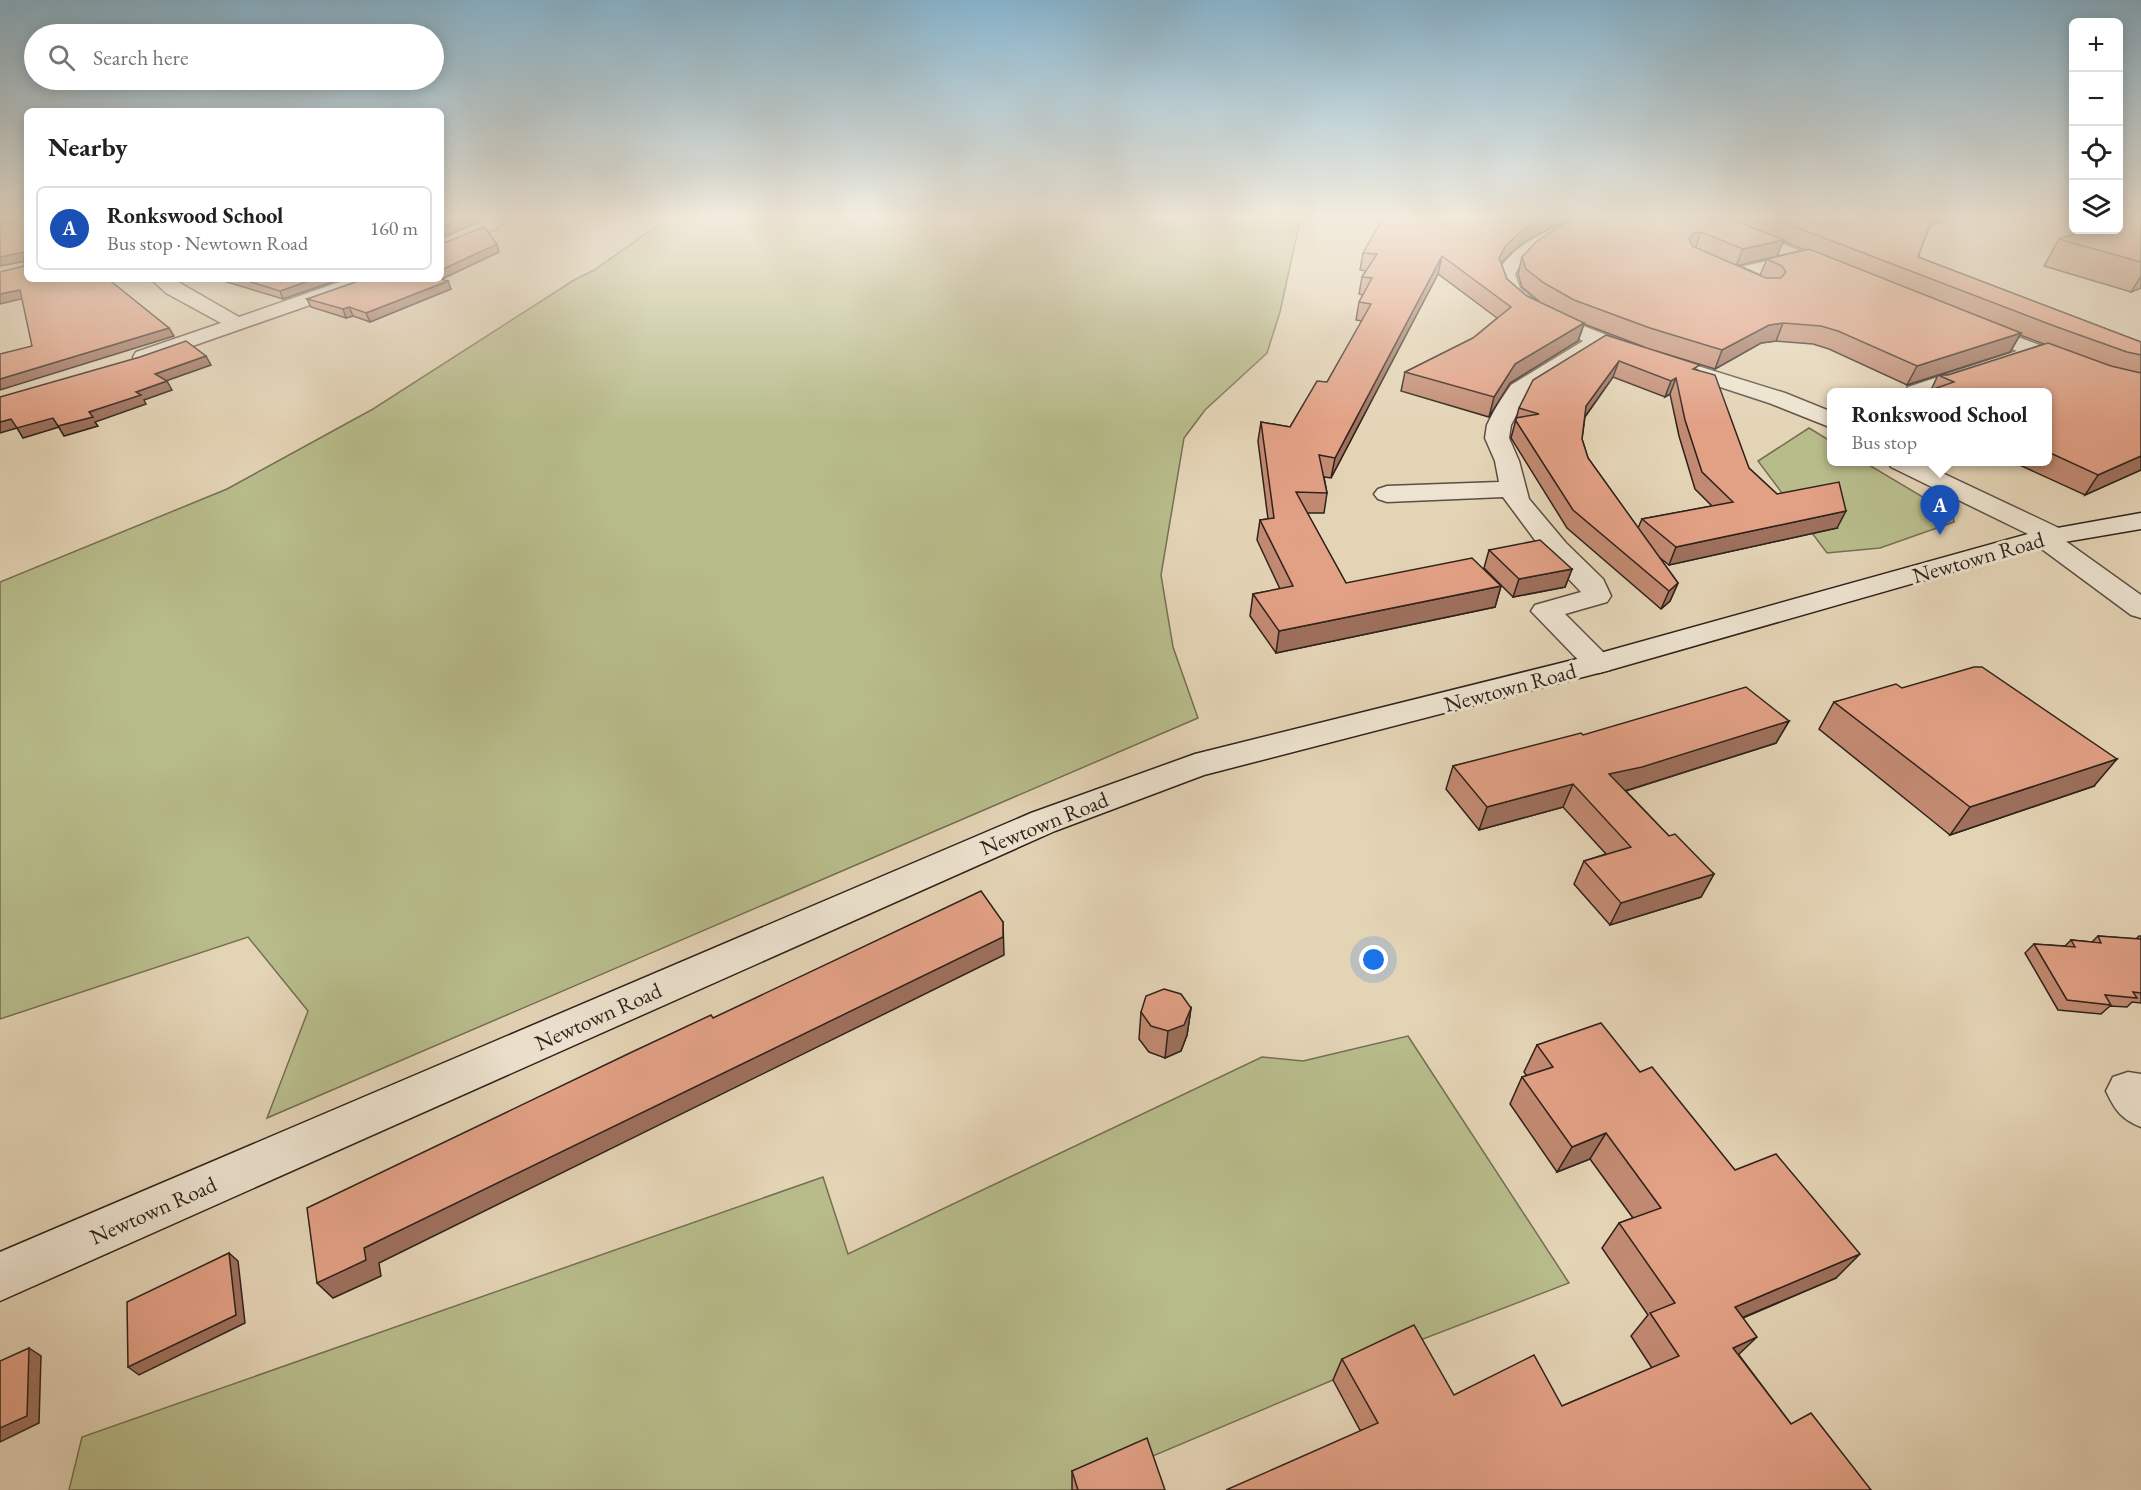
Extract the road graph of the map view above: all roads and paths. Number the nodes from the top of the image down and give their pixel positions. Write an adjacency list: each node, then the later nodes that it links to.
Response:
1 (168, 286): 7 (street)
2 (347, 286): 7 (street)
3 (1509, 286): 8 (street)
4 (1759, 286): 5 (street)
5 (1767, 289)
6 (1956, 320): 10 (street)
7 (237, 324): 9 (street)
8 (1598, 341): 11 (street); 13 (street)
9 (125, 363)
10 (1934, 388)
11 (1827, 418)
12 (1908, 466): 16 (street)
13 (1513, 489): 14 (street); 20 (street)
14 (1387, 494)
15 (2141, 521): 16 (street, Newtown Road)
16 (2049, 537): 18 (street); 20 (street, Newtown Road)
17 (2141, 578): 18 (street)
18 (2111, 585): 19 (street)
19 (2141, 609)
20 (1599, 663): 23 (street, Newtown Road)
21 (2141, 1093): 22 (street)
22 (2141, 1107)
23 (0, 1277)

